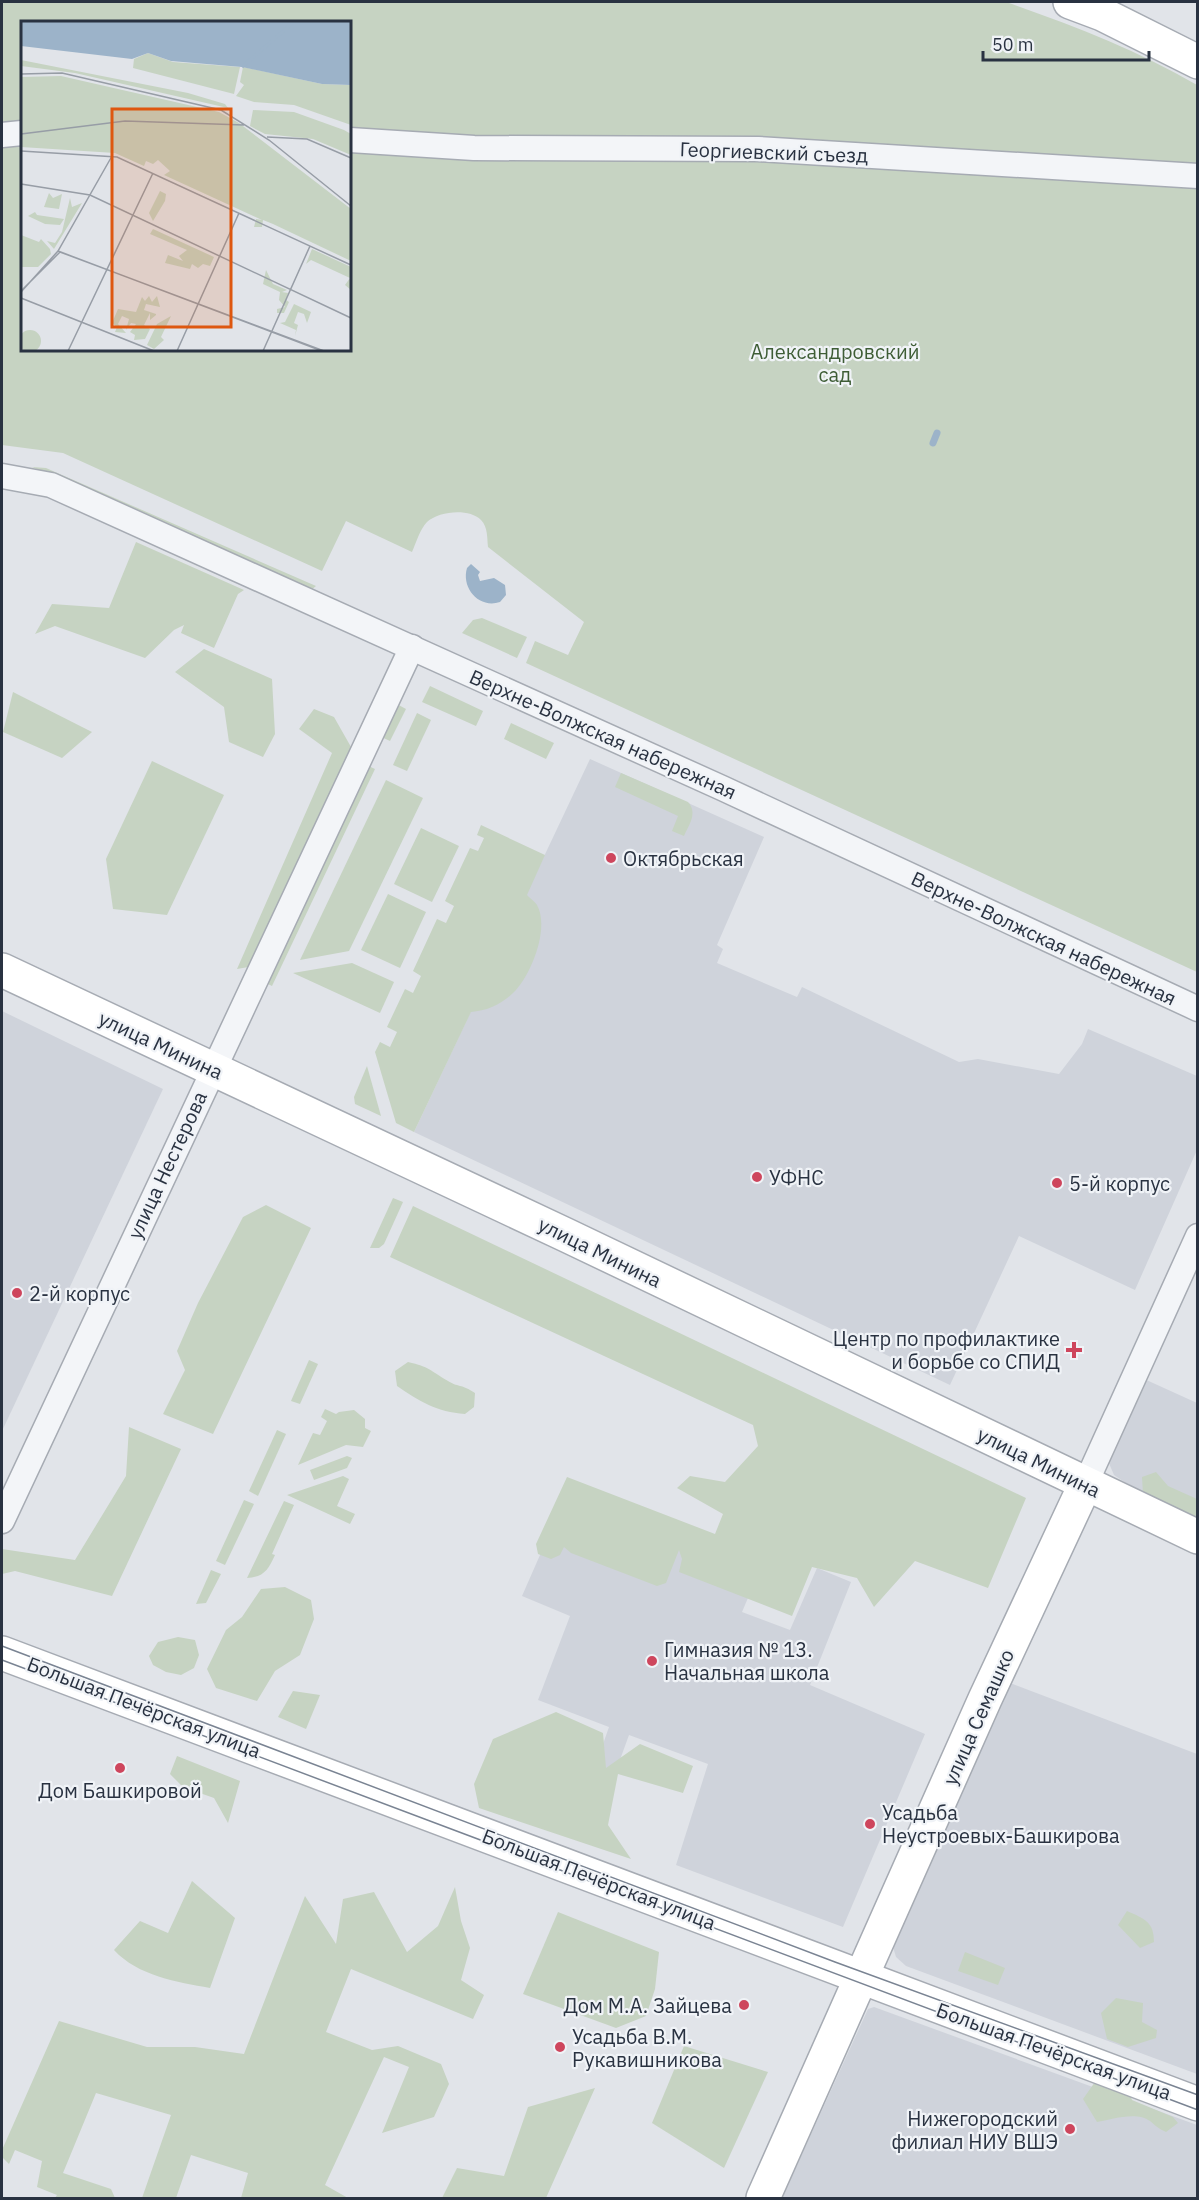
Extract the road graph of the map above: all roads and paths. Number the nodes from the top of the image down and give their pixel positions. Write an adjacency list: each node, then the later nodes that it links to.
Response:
1 (1070, 2): 2 (street)
2 (1197, 62)
3 (21, 133): 4 (street)
4 (2, 135)
5 (351, 140): 6 (street, Георгиевский съезд)
6 (1197, 176)
7 (2, 476): 8 (street, Верхне-Волжская набережная)
8 (412, 647): 10 (street, Верхне-Волжская набережная); 11 (street, улица Нестерова)
9 (2, 970): 11 (street, улица Минина)
10 (1197, 1009)
11 (213, 1069): 13 (street, улица Минина); 14 (street, улица Нестерова)
12 (1197, 1236): 13 (street, улица Семашко)
13 (1085, 1485): 15 (street, улица Минина); 17 (street, улица Семашко)
14 (2, 1521)
15 (1197, 1537)
16 (2, 1653): 17 (street, Большая Печёрская улица)
17 (862, 1979): 18 (street, Большая Печёрская улица); 19 (street, улица Семашко)
18 (1197, 2104)
19 (763, 2199)

